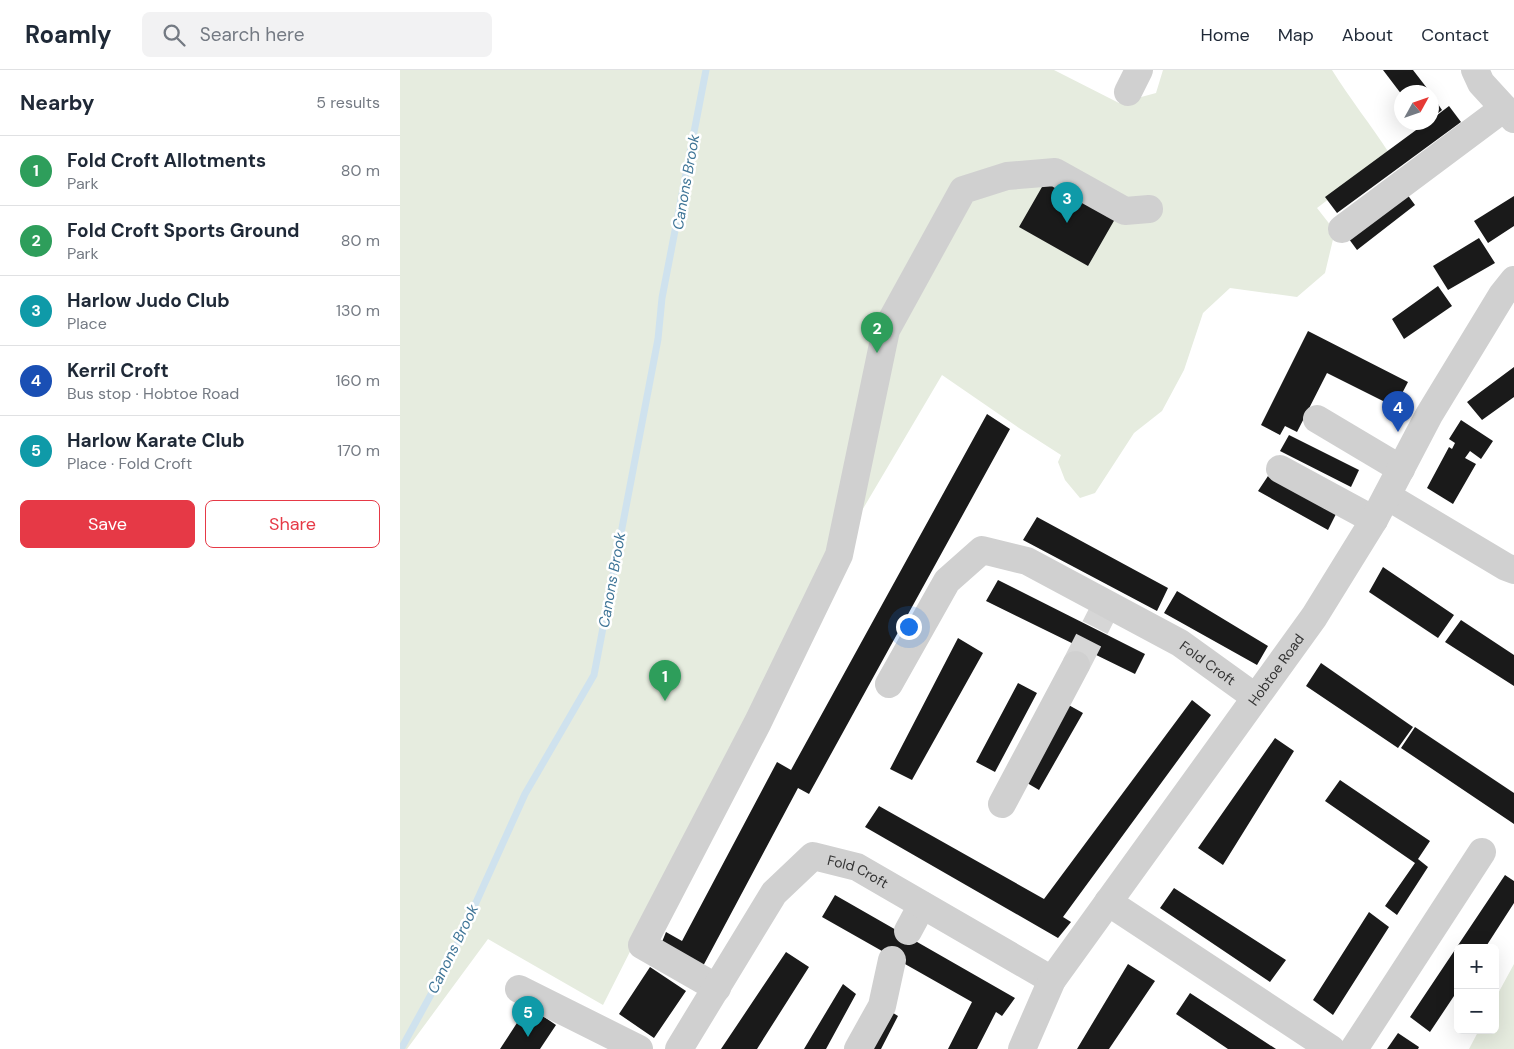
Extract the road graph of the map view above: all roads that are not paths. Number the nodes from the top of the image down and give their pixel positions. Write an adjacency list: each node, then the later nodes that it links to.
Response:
1 (1475, 70): 2 (street)
2 (1509, 114): 4 (street)
3 (1149, 209): 22 (street)
4 (1342, 229)
5 (1510, 293): 8 (street, Hobtoe Road)
6 (1317, 419): 8 (street)
7 (1280, 469): 10 (street)
8 (1401, 469): 9 (street, Hobtoe Road)
9 (1387, 496): 10 (street, Hobtoe Road); 11 (street)
10 (1374, 520): 14 (street, Hobtoe Road)
11 (1514, 570)
12 (1076, 665): 15 (street)
13 (889, 684): 14 (street, Fold Croft)
14 (1255, 697): 17 (street, Hobtoe Road)
15 (1002, 804)
16 (1482, 852): 29 (street)
17 (1108, 902): 21 (street, Hobtoe Road); 28 (street)
18 (922, 905): 19 (street); 21 (street, Fold Croft); 22 (street, Fold Croft)
19 (908, 931)
20 (892, 960): 26 (street)
21 (1052, 980): 27 (street, Hobtoe Road)
22 (717, 988): 25 (street, Fold Croft)
23 (519, 989): 24 (street)
24 (639, 1049)
25 (679, 1049)
26 (858, 1049)
27 (1022, 1049)
28 (1331, 1049)
29 (1354, 1049)

